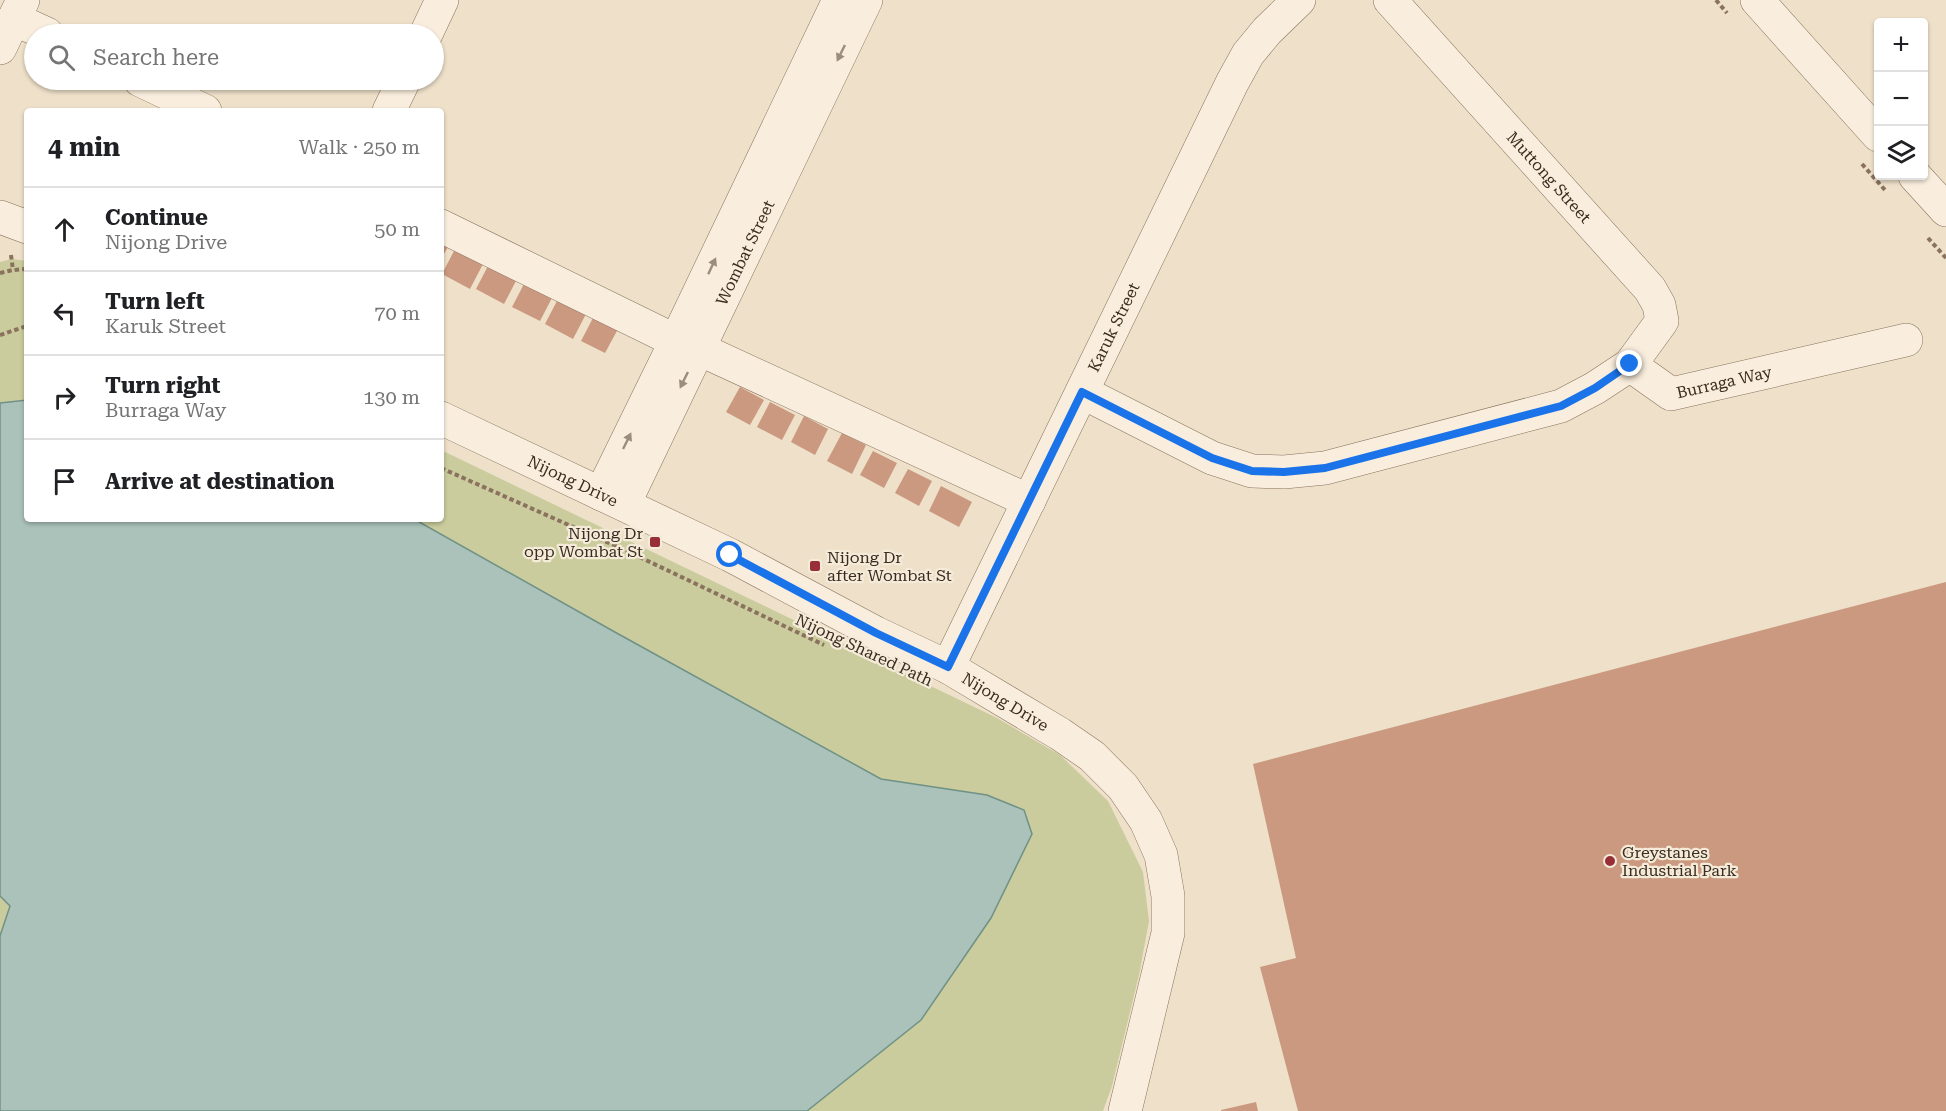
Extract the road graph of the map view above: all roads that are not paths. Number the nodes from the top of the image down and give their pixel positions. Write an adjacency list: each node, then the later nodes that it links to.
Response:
1 (442, 0): 9 (street)
2 (839, 0): 22 (street, Wombat Street, one-way to 2)
3 (866, 0): 22 (street, Wombat Street, one-way to 22)
4 (1299, 0): 24 (street, Karuk Street)
5 (1390, 0): 23 (street, Muttong Street)
6 (1757, 0): 15 (street)
7 (19, 9): 8 (street); 10 (street)
8 (36, 24)
9 (431, 24)
10 (0, 48)
11 (161, 90): 13 (street)
12 (399, 90): 14 (street)
13 (199, 108)
14 (390, 108)
15 (1874, 131)
16 (1918, 180): 17 (street)
17 (1943, 202)
18 (0, 217): 19 (street)
19 (24, 226)
20 (444, 227): 22 (street)
21 (1906, 340): 23 (street, Burraga Way)
22 (688, 345): 26 (street, Wombat Street); 27 (street)
23 (1630, 364): 24 (street)
24 (1082, 392): 27 (street, Karuk Street)
25 (444, 419): 26 (street, Nijong Drive)
26 (612, 499): 28 (street, Nijong Drive)
27 (1029, 501): 28 (street, Karuk Street)
28 (948, 667): 29 (street, Nijong Drive)
29 (1125, 1111)

